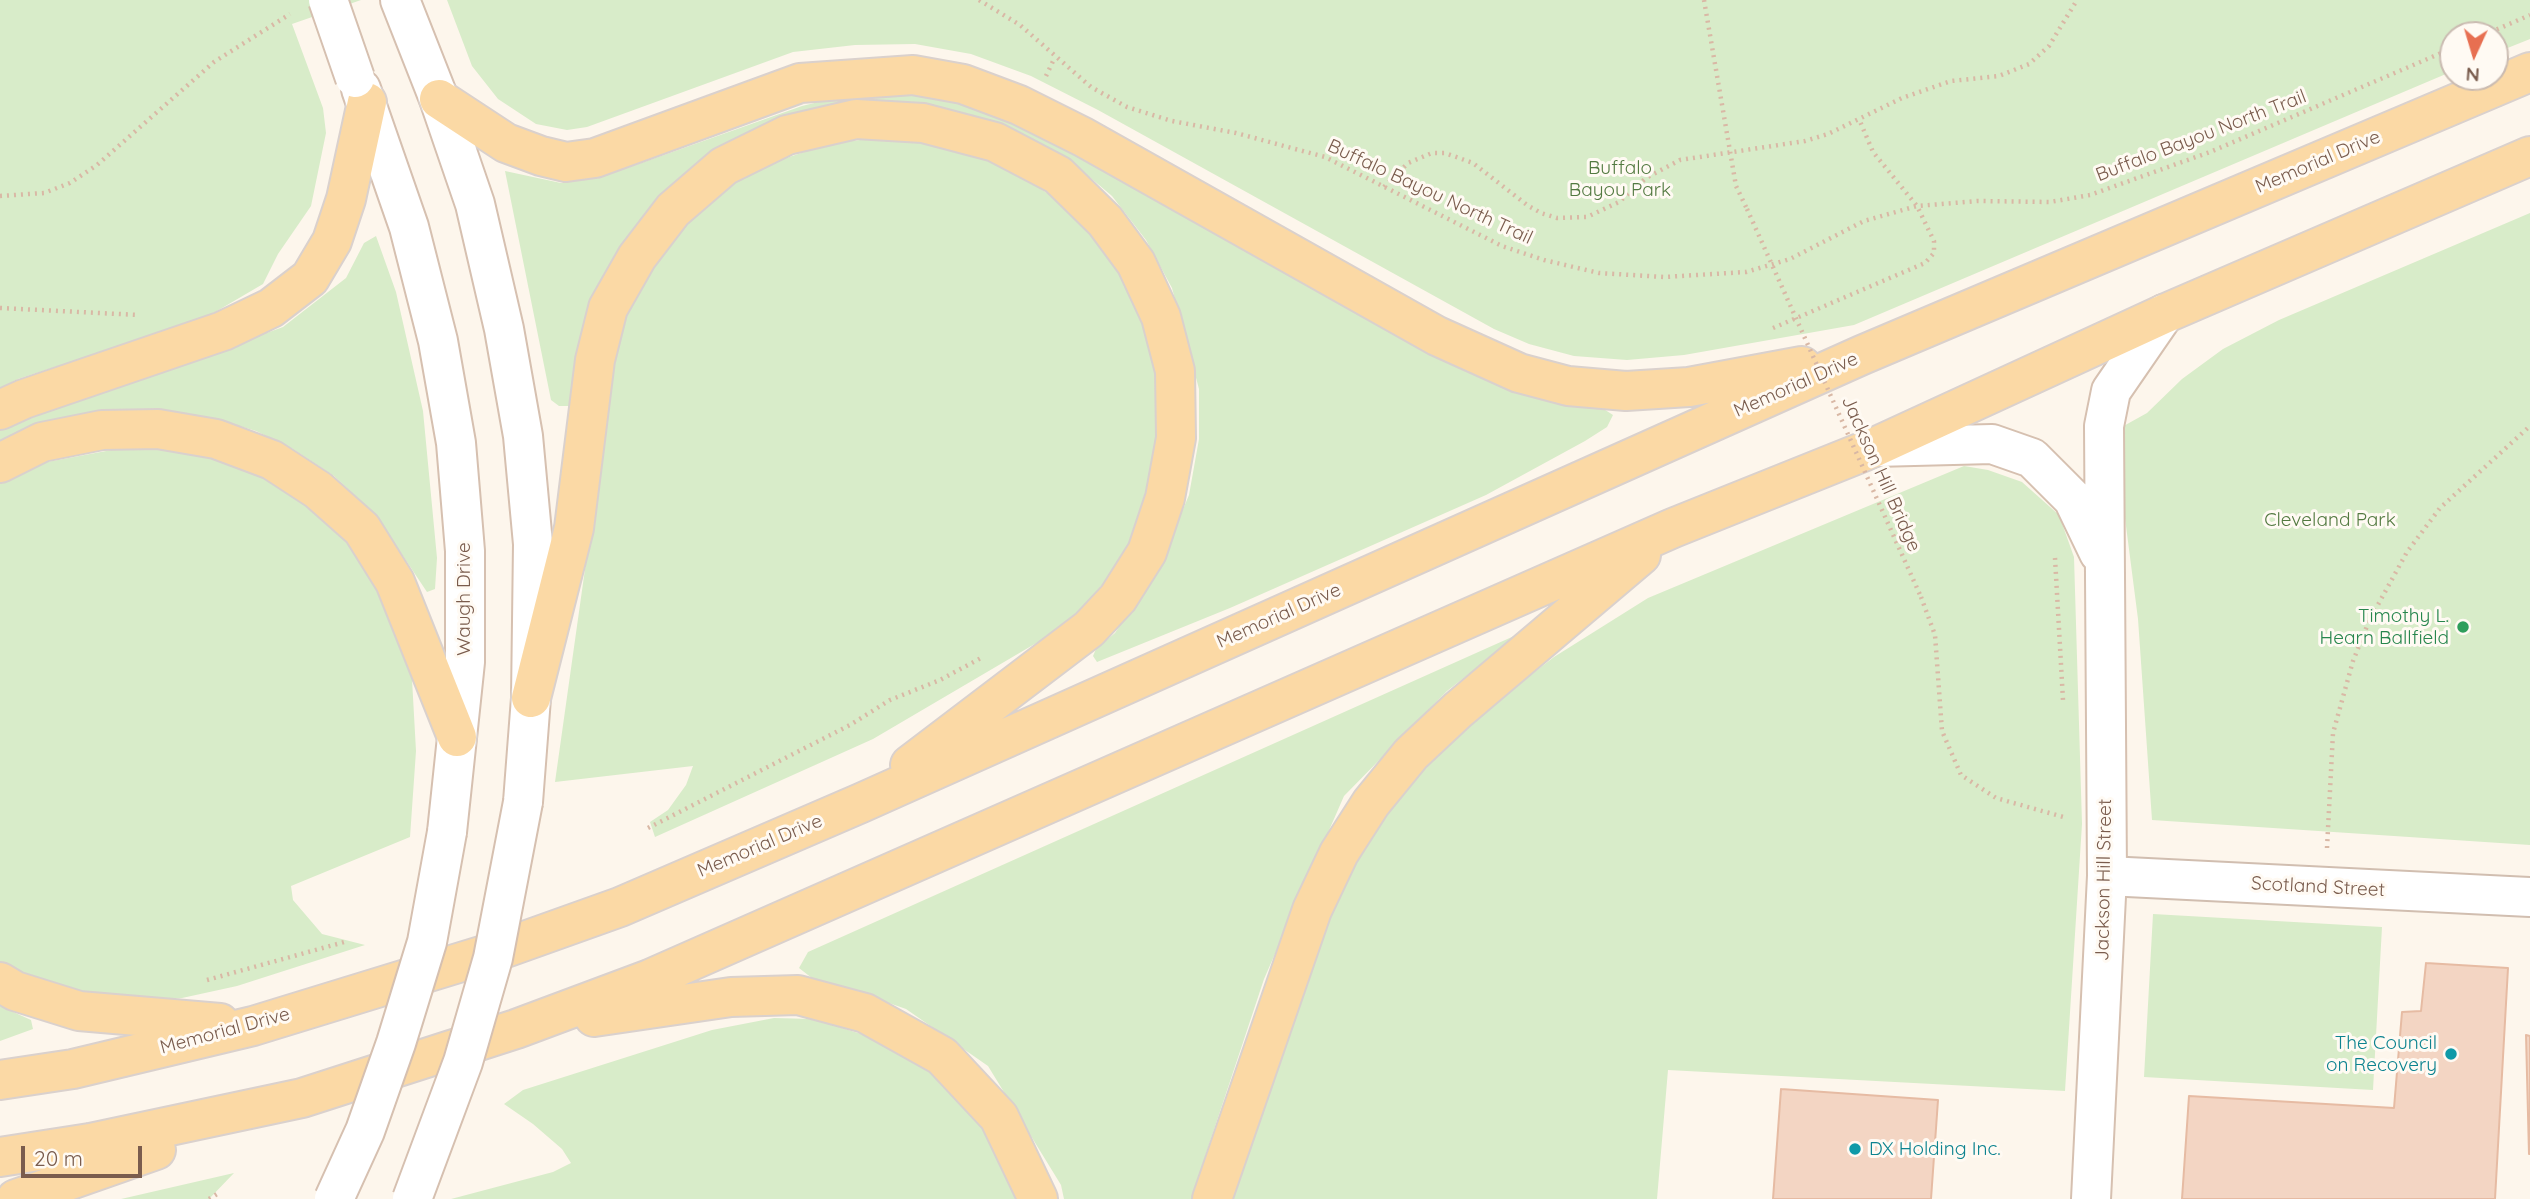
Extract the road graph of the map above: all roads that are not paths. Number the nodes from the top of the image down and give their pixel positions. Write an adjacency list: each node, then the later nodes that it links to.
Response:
1 (400, 0): 5 (main road)
2 (311, 6): 4 (main road, Waugh Drive, bridge)
3 (2530, 72): 8 (main road, Memorial Drive)
4 (361, 90): 9 (main road); 15 (main road, Waugh Drive)
5 (439, 99): 8 (main road); 14 (main road)
6 (2530, 156): 7 (main road)
7 (2164, 314): 10 (main road); 13 (main road, Jackson Hill Street)
8 (1863, 355): 16 (main road, Memorial Drive)
9 (0, 410)
10 (1875, 447): 12 (main road); 13 (main road, Jackson Hill Street)
11 (0, 463): 15 (main road)
12 (1673, 528): 21 (main road); 29 (main road)
13 (2102, 560): 17 (main road, Jackson Hill Street)
14 (531, 698): 16 (main road); 27 (main road, bridge)
15 (457, 737): 26 (main road, Waugh Drive, bridge)
16 (861, 803): 20 (main road, Memorial Drive)
17 (2107, 876): 18 (main road, Scotland Street); 30 (main road, Jackson Hill Street)
18 (2530, 897)
19 (0, 982): 20 (main road)
20 (253, 1026): 22 (main road, Memorial Drive)
21 (516, 1029): 23 (main road); 28 (main road)
22 (0, 1080)
23 (302, 1098): 24 (main road); 25 (main road)
24 (0, 1157)
25 (16, 1199)
26 (334, 1199)
27 (411, 1199)
28 (1038, 1199)
29 (1212, 1199)
30 (2091, 1199)

